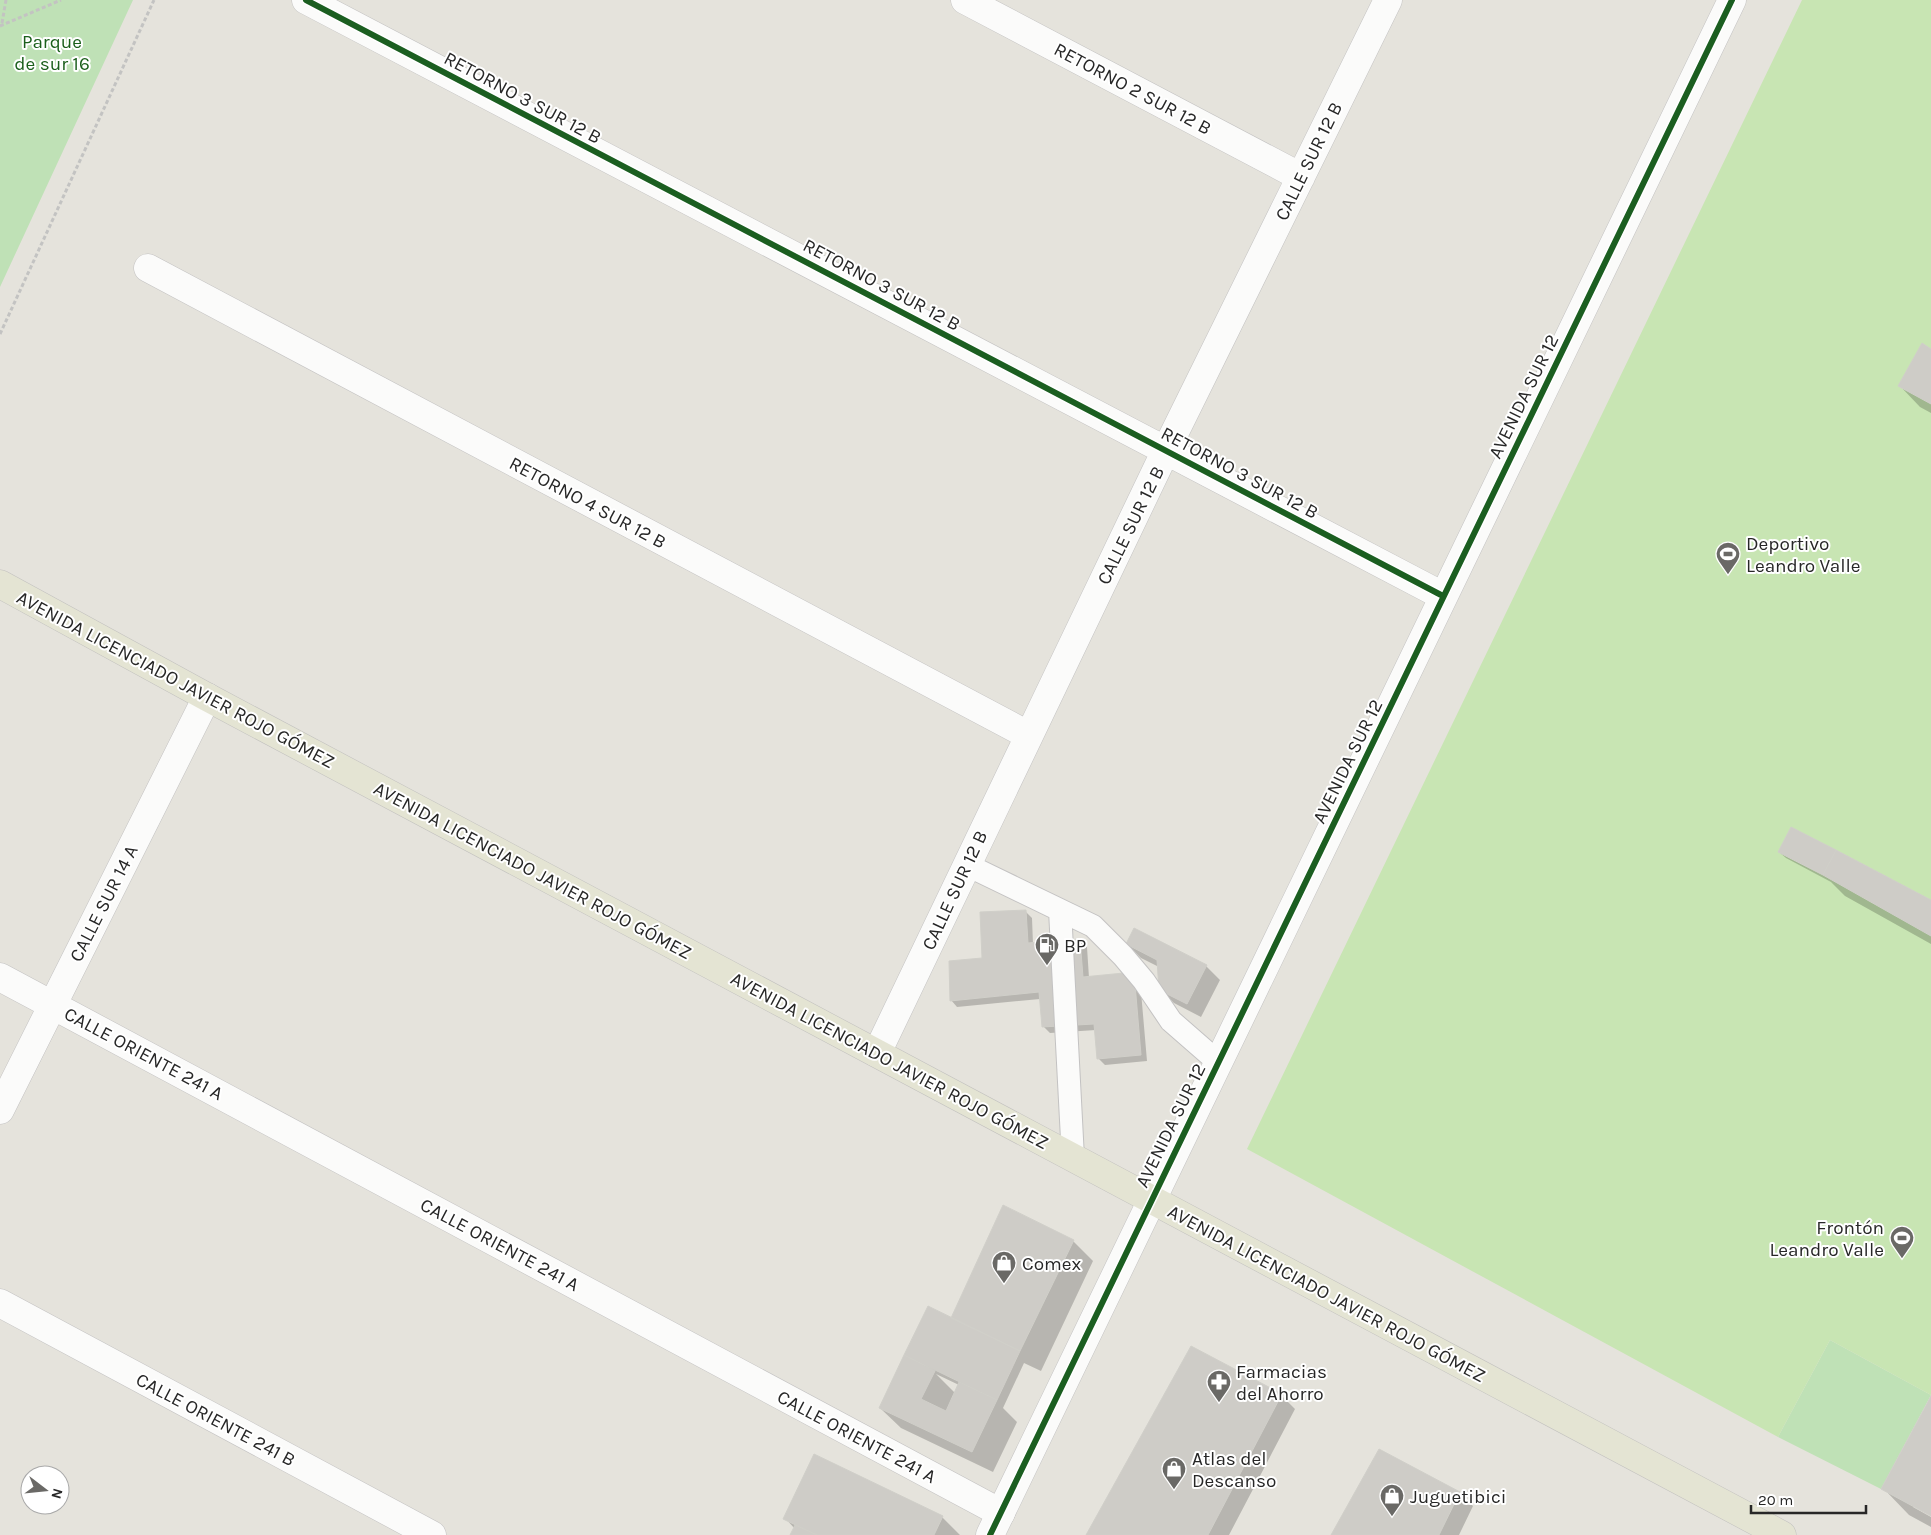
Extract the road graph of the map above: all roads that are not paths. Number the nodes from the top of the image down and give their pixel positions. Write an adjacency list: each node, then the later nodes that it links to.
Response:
1 (306, 0): 7 (street, RETORNO 3 SUR 12 B)
2 (965, 0): 5 (street, RETORNO 2 SUR 12 B)
3 (1388, 0): 5 (street, CALLE SUR 12 B)
4 (1732, 0): 9 (street, AVENIDA SUR 12)
5 (1301, 177): 7 (street, CALLE SUR 12 B)
6 (148, 268): 11 (street, RETORNO 4 SUR 12 B)
7 (1166, 450): 9 (street, RETORNO 3 SUR 12 B); 11 (street, CALLE SUR 12 B)
8 (0, 584): 10 (main road, AVENIDA LICENCIADO JAVIER ROJO GÓMEZ)
9 (1443, 596): 17 (street, AVENIDA SUR 12)
10 (206, 697): 15 (street, CALLE SUR 14 A); 16 (main road, AVENIDA LICENCIADO JAVIER ROJO GÓMEZ)
11 (1028, 735): 12 (street, CALLE SUR 12 B)
12 (967, 865): 13 (lane); 16 (street, CALLE SUR 12 B)
13 (1060, 910): 17 (lane); 19 (lane)
14 (0, 977): 15 (street, CALLE ORIENTE 241 A)
15 (53, 1004): 18 (street, CALLE SUR 14 A); 22 (street, CALLE ORIENTE 241 A)
16 (877, 1053): 19 (main road, AVENIDA LICENCIADO JAVIER ROJO GÓMEZ)
17 (1218, 1062): 20 (street, AVENIDA SUR 12)
18 (0, 1110)
19 (1073, 1158): 20 (main road, AVENIDA LICENCIADO JAVIER ROJO GÓMEZ)
20 (1151, 1200): 22 (street, AVENIDA SUR 12); 24 (main road, AVENIDA LICENCIADO JAVIER ROJO GÓMEZ)
21 (0, 1303): 23 (street, CALLE ORIENTE 241 B)
22 (995, 1524)
23 (432, 1535)
24 (1782, 1535)

